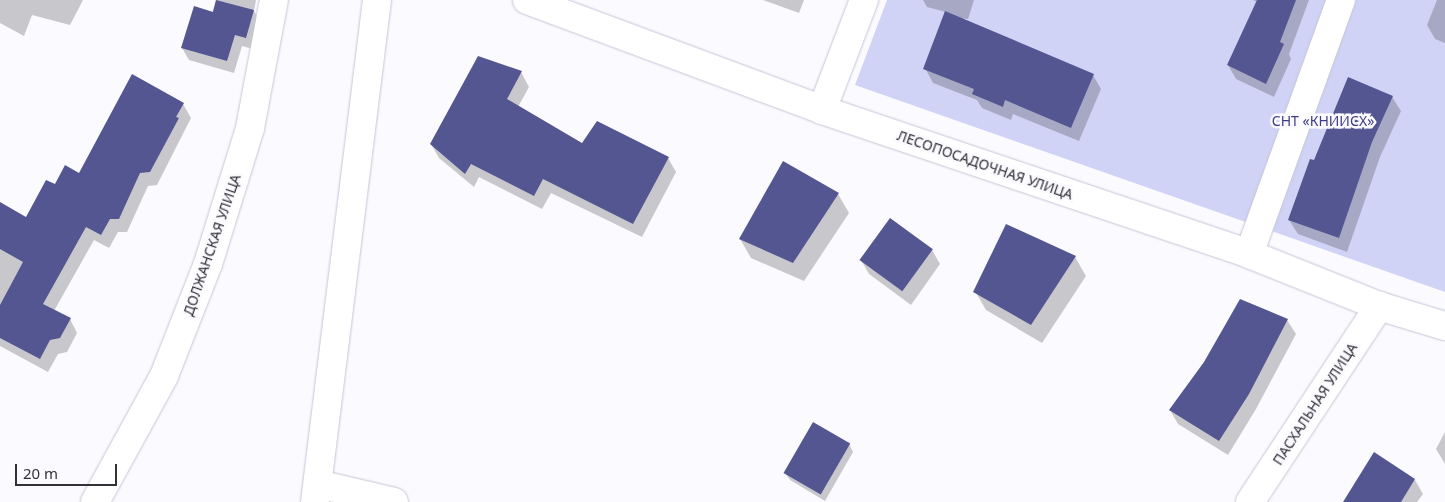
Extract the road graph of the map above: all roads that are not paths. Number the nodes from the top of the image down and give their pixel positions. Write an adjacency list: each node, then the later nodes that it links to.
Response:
1 (274, 0): 11 (street, ДОЛЖАНСКАЯ УЛИЦА)
2 (377, 0): 10 (street)
3 (527, 0): 6 (street, ЛЕСОПОСАДОЧНАЯ УЛИЦА)
4 (864, 0): 6 (street)
5 (1341, 0): 7 (street)
6 (822, 110): 7 (street, ЛЕСОПОСАДОЧНАЯ УЛИЦА)
7 (1249, 254): 8 (street, ЛЕСОПОСАДОЧНАЯ УЛИЦА)
8 (1379, 306): 9 (street, ЛЕСОПОСАДОЧНАЯ УЛИЦА); 13 (street, ПАСХАЛЬНАЯ УЛИЦА)
9 (1445, 326)
10 (317, 493): 12 (street)
11 (95, 502)
12 (394, 502)
13 (1250, 502)

